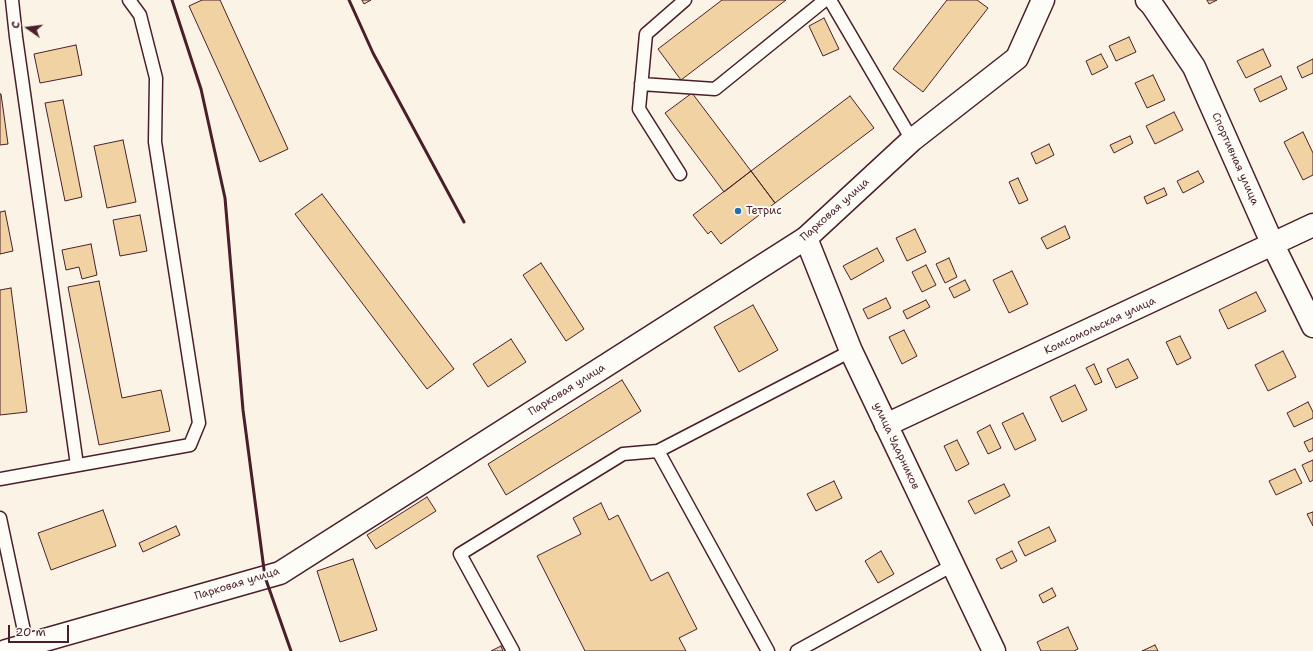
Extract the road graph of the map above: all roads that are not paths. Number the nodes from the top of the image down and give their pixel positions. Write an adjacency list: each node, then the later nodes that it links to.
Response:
1 (12, 0): 18 (lane)
2 (129, 0): 18 (lane)
3 (686, 0): 8 (lane)
4 (825, 0): 8 (lane)
5 (830, 0): 9 (lane)
6 (1043, 0): 9 (street, Парковая улица)
7 (1146, 0): 13 (street, Спортивная улица)
8 (641, 84): 10 (lane)
9 (912, 140): 12 (street, Парковая улица)
10 (680, 174)
11 (1313, 225): 13 (street, Комсомольская улица)
12 (806, 238): 15 (street, улица Ударников); 24 (street, Парковая улица)
13 (1273, 245): 14 (street, Спортивная улица); 16 (street, Комсомольская улица)
14 (1313, 326)
15 (851, 350): 16 (street, улица Ударников); 17 (lane)
16 (886, 426): 22 (street, улица Ударников)
17 (658, 451): 26 (lane); 27 (lane)
18 (77, 465): 19 (lane)
19 (0, 478)
20 (0, 518): 21 (lane)
21 (4, 554): 23 (lane)
22 (953, 565): 28 (lane); 29 (street, улица Ударников)
23 (27, 645): 24 (street, Парковая улица); 25 (street, Парковая улица)
24 (53, 645)
25 (6, 651)
26 (513, 651)
27 (768, 651)
28 (796, 651)
29 (994, 651)

